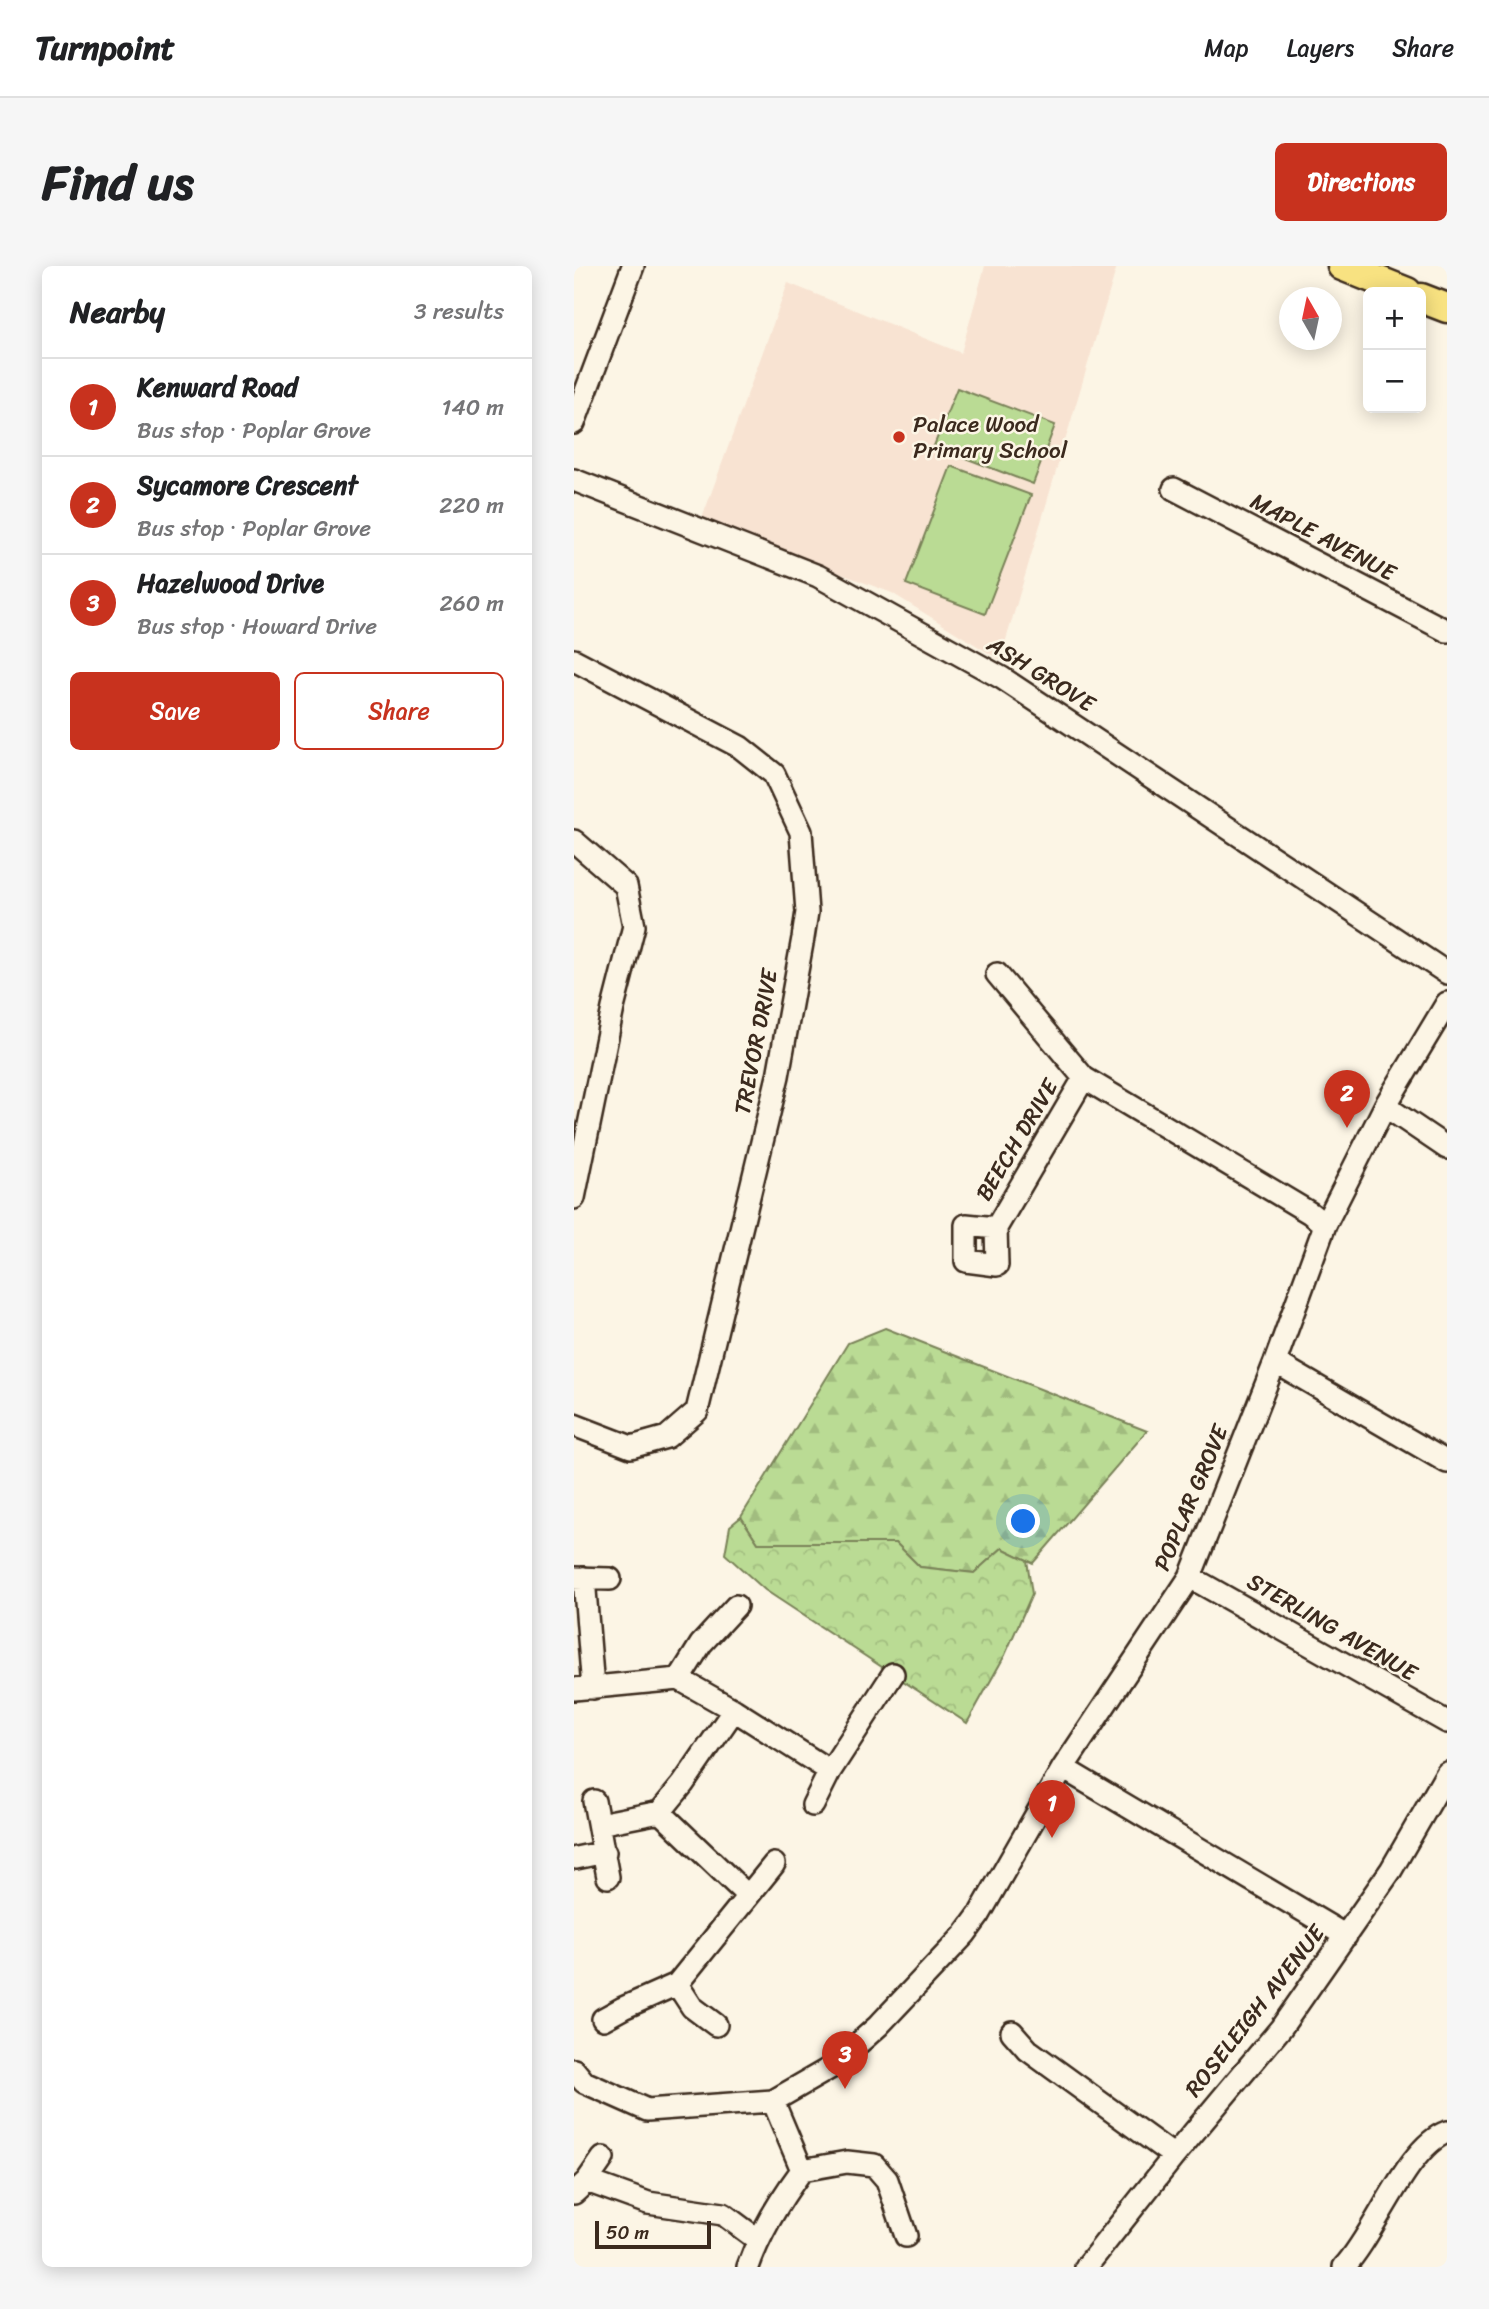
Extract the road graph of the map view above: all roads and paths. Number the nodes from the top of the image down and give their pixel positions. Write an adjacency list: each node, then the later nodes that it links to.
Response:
1 (634, 266): 6 (street)
2 (1342, 266): 3 (main road)
3 (1394, 287)
4 (1426, 300): 5 (main road)
5 (1447, 308)
6 (574, 424)
7 (574, 480): 12 (street, ASH GROVE)
8 (1174, 489): 9 (street, MAPLE AVENUE)
9 (1447, 631)
10 (574, 660): 22 (street, TREVOR DRIVE)
11 (574, 841): 18 (street)
12 (1447, 973)
13 (997, 974): 15 (street)
14 (1447, 1003): 16 (street, POPLAR GROVE)
15 (1084, 1078): 19 (street); 20 (street, BEECH DRIVE)
16 (1385, 1106): 17 (street); 19 (street, POPLAR GROVE)
17 (1447, 1148)
18 (574, 1198)
19 (1325, 1225): 21 (street, POPLAR GROVE)
20 (996, 1228)
21 (1275, 1363): 23 (street); 24 (street, POPLAR GROVE)
22 (574, 1425)
23 (1447, 1462)
24 (1190, 1577): 32 (street, STERLING AVENUE); 33 (street, POPLAR GROVE)
25 (579, 1578): 26 (street); 30 (street)
26 (610, 1579)
27 (736, 1606): 29 (street)
28 (892, 1674): 34 (street)
29 (679, 1679): 30 (street); 31 (street)
30 (584, 1688)
31 (734, 1710): 34 (street); 38 (street)
32 (1447, 1722)
33 (1063, 1768): 45 (street); 51 (street, POPLAR GROVE)
34 (830, 1771): 37 (street)
35 (1447, 1773): 45 (street, ROSELEIGH AVENUE)
36 (594, 1801): 39 (street)
37 (813, 1805)
38 (660, 1812): 39 (street); 44 (street)
39 (599, 1824): 40 (street)
40 (605, 1852): 41 (street); 43 (street)
41 (576, 1858)
42 (774, 1864): 44 (street)
43 (608, 1877)
44 (748, 1896): 46 (street)
45 (1346, 1936): 53 (street, ROSELEIGH AVENUE)
46 (677, 1984): 47 (street); 48 (street)
47 (603, 2020)
48 (716, 2025)
49 (1012, 2032): 53 (street)
50 (574, 2070): 51 (street)
51 (773, 2101): 55 (street)
52 (1447, 2132): 61 (street)
53 (1174, 2156): 60 (street, ROSELEIGH AVENUE)
54 (603, 2158): 56 (street)
55 (802, 2170): 57 (street); 58 (street)
56 (581, 2187): 58 (street)
57 (906, 2236)
58 (758, 2240): 59 (street)
59 (748, 2267)
60 (1086, 2267)
61 (1343, 2267)

